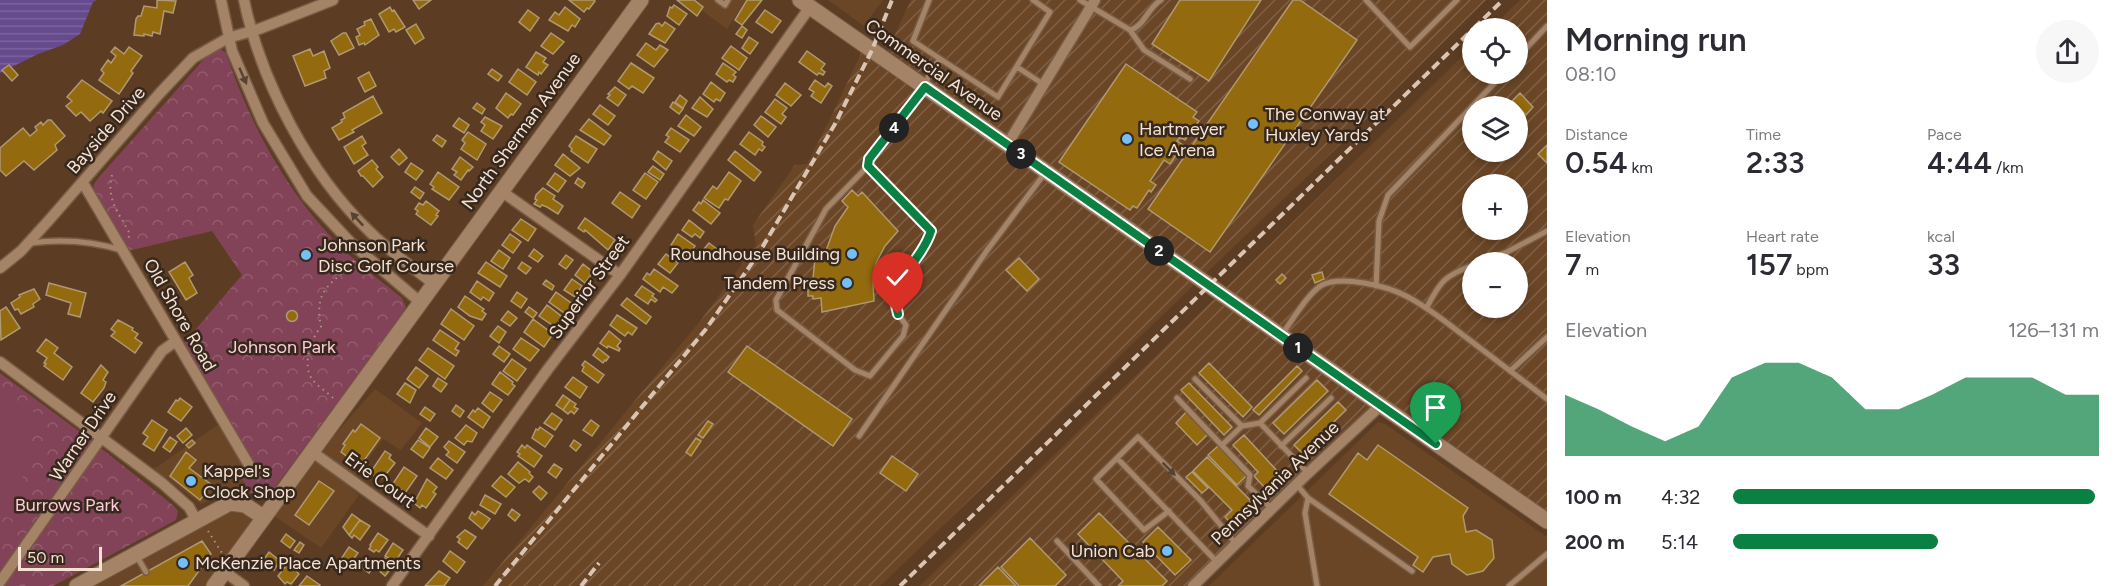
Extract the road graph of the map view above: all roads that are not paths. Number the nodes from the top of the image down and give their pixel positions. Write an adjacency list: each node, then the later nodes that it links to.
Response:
1 (221, 0): 18 (street)
2 (244, 0): 17 (street)
3 (333, 0): 17 (street, Bayside Drive)
4 (641, 0): 30 (street, North Sherman Avenue)
5 (718, 0): 6 (lane)
6 (728, 0)
7 (929, 0): 20 (lane)
8 (1033, 0): 21 (lane)
9 (1080, 0): 14 (lane)
10 (1161, 0): 16 (lane)
11 (1366, 0): 12 (lane)
12 (1457, 0)
13 (805, 3): 25 (street, Commercial Avenue); 39 (street, Superior Street)
14 (1093, 3): 16 (lane); 23 (street)
15 (1547, 26): 19 (lane)
16 (1130, 30): 22 (lane)
17 (250, 31): 18 (street, Bayside Drive); 35 (street, one-way to 17)
18 (228, 38): 29 (street, Bayside Drive); 38 (street, one-way to 38)
19 (1528, 46)
20 (940, 59): 21 (lane); 25 (lane)
21 (1017, 67): 23 (lane)
22 (1190, 79)
23 (1044, 84): 26 (street)
24 (1494, 84): 41 (lane)
25 (925, 87): 26 (street, Commercial Avenue); 27 (lane)
26 (1007, 145): 28 (street, Commercial Avenue)
27 (868, 166): 27 (lane)
28 (1046, 172): 44 (street, Commercial Avenue); 57 (lane)
29 (83, 183): 32 (street, Bayside Drive); 33 (street, Old Shore Road)
30 (501, 191): 39 (street); 40 (street, North Sherman Avenue)
31 (1547, 231): 34 (lane)
32 (28, 243): 33 (lane); 36 (street, Bayside Drive)
33 (123, 251): 46 (street, Old Shore Road)
34 (1507, 252)
35 (400, 258): 38 (street); 40 (street)
36 (0, 268)
37 (1462, 269): 43 (lane)
38 (388, 275): 42 (street)
39 (620, 275): 72 (street, Superior Street)
40 (434, 284): 42 (street, North Sherman Avenue)
41 (1376, 286): 43 (lane); 44 (lane)
42 (420, 302): 61 (street, North Sherman Avenue)
43 (1427, 307): 48 (lane)
44 (1281, 336): 54 (street, Commercial Avenue)
45 (1547, 337): 48 (lane)
46 (176, 341): 58 (street, Warner Drive); 63 (street, Old Shore Road)
47 (0, 362): 58 (street)
48 (1510, 371): 53 (lane)
49 (1306, 378): 55 (lane)
50 (1195, 379): 56 (lane)
51 (1178, 398): 59 (lane)
52 (1331, 398): 60 (lane)
53 (1547, 399)
54 (1381, 405): 64 (street, Pennsylvania Avenue); 71 (street, Commercial Avenue)
55 (1260, 423): 56 (lane); 60 (lane)
56 (1242, 426): 59 (lane)
57 (859, 436)
58 (102, 438): 70 (street); 81 (street, Warner Drive)
59 (1222, 445): 67 (lane)
60 (1281, 446): 64 (lane)
61 (311, 451): 69 (street, North Sherman Avenue); 72 (street, Erie Court)
62 (1117, 458): 68 (lane); 68 (lane); 74 (lane, one-way to 74)
63 (249, 465)
64 (1308, 473): 65 (street, Pennsylvania Avenue)
65 (1297, 484): 66 (lane); 67 (street, Pennsylvania Avenue)
66 (1308, 498): 78 (lane); 88 (lane)
67 (1272, 509): 74 (street, Pennsylvania Avenue)
68 (1169, 511): 77 (lane)
69 (263, 517): 70 (street); 80 (street, North Sherman Avenue)
70 (196, 520): 75 (street)
71 (1547, 521)
72 (429, 536): 85 (street, Superior Street)
73 (1057, 541): 86 (lane)
74 (1236, 544): 77 (street, Pennsylvania Avenue)
75 (135, 553): 79 (lane); 82 (street)
76 (1547, 554): 89 (lane)
77 (1217, 562): 87 (street, Pennsylvania Avenue)
78 (1412, 571)
79 (146, 572)
80 (225, 572): 83 (street, North Sherman Avenue); 84 (street)
81 (0, 582)
82 (77, 586)
83 (214, 586)
84 (244, 586)
85 (392, 586)
86 (1099, 586)
87 (1193, 586)
88 (1317, 586)
89 (1509, 586)

